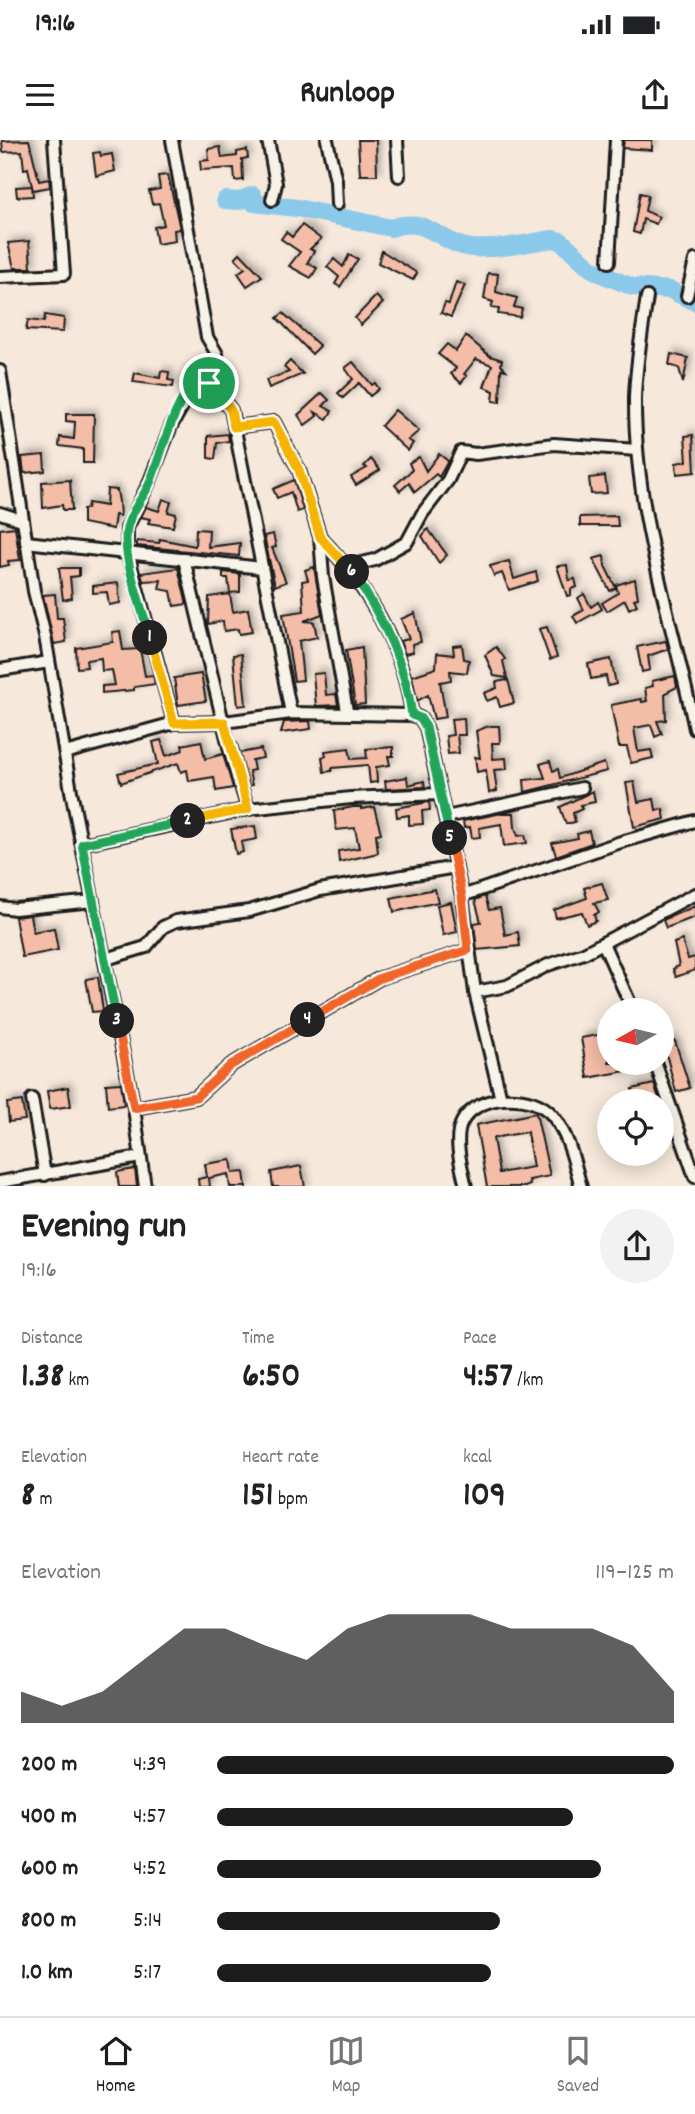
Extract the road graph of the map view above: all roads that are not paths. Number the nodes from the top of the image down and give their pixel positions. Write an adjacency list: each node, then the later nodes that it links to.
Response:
1 (54, 140): 12 (street)
2 (172, 140): 16 (street)
3 (268, 140): 8 (street)
4 (327, 140): 9 (street)
5 (397, 140): 7 (street)
6 (616, 140): 11 (street)
7 (398, 176)
8 (272, 200)
9 (337, 204)
10 (695, 260): 13 (street)
11 (608, 262)
12 (0, 277)
13 (687, 296)
14 (647, 297): 18 (street)
15 (0, 371): 20 (street)
16 (209, 383): 17 (street); 23 (street)
17 (234, 427): 21 (street); 26 (street)
18 (637, 450): 25 (street); 34 (street)
19 (0, 513): 20 (street)
20 (22, 520): 22 (street)
21 (320, 537): 25 (street); 29 (street)
22 (26, 542): 23 (street); 27 (street)
23 (127, 551): 24 (street); 33 (street)
24 (184, 559): 26 (street); 32 (street)
25 (348, 566): 31 (street)
26 (262, 568): 30 (street)
27 (49, 662): 28 (street); 35 (street)
28 (0, 670)
29 (347, 711): 30 (street); 31 (street)
30 (290, 713): 32 (street)
31 (412, 715): 37 (street)
32 (224, 722): 33 (street); 38 (street)
33 (174, 723): 35 (street)
34 (695, 729)
35 (65, 753): 41 (street)
36 (582, 788): 39 (street)
37 (439, 794): 38 (street); 39 (street)
38 (248, 809): 41 (street)
39 (446, 817): 42 (street)
40 (695, 821): 44 (street)
41 (82, 844): 45 (street)
42 (456, 867): 44 (street); 49 (street)
43 (695, 894): 47 (street)
44 (462, 896): 48 (street)
45 (93, 901): 46 (street); 49 (street)
46 (0, 907)
47 (603, 943): 50 (street); 51 (street)
48 (468, 950): 50 (street); 55 (street)
49 (106, 959): 55 (street)
50 (475, 992): 54 (street)
51 (628, 998)
52 (659, 1075): 58 (street)
53 (32, 1099): 57 (street)
54 (501, 1099): 61 (street); 62 (street)
55 (134, 1108): 56 (street)
56 (140, 1157): 57 (street); 60 (street)
57 (45, 1175): 59 (street)
58 (695, 1177)
59 (0, 1182)
60 (145, 1186)
61 (466, 1186)
62 (581, 1186)

